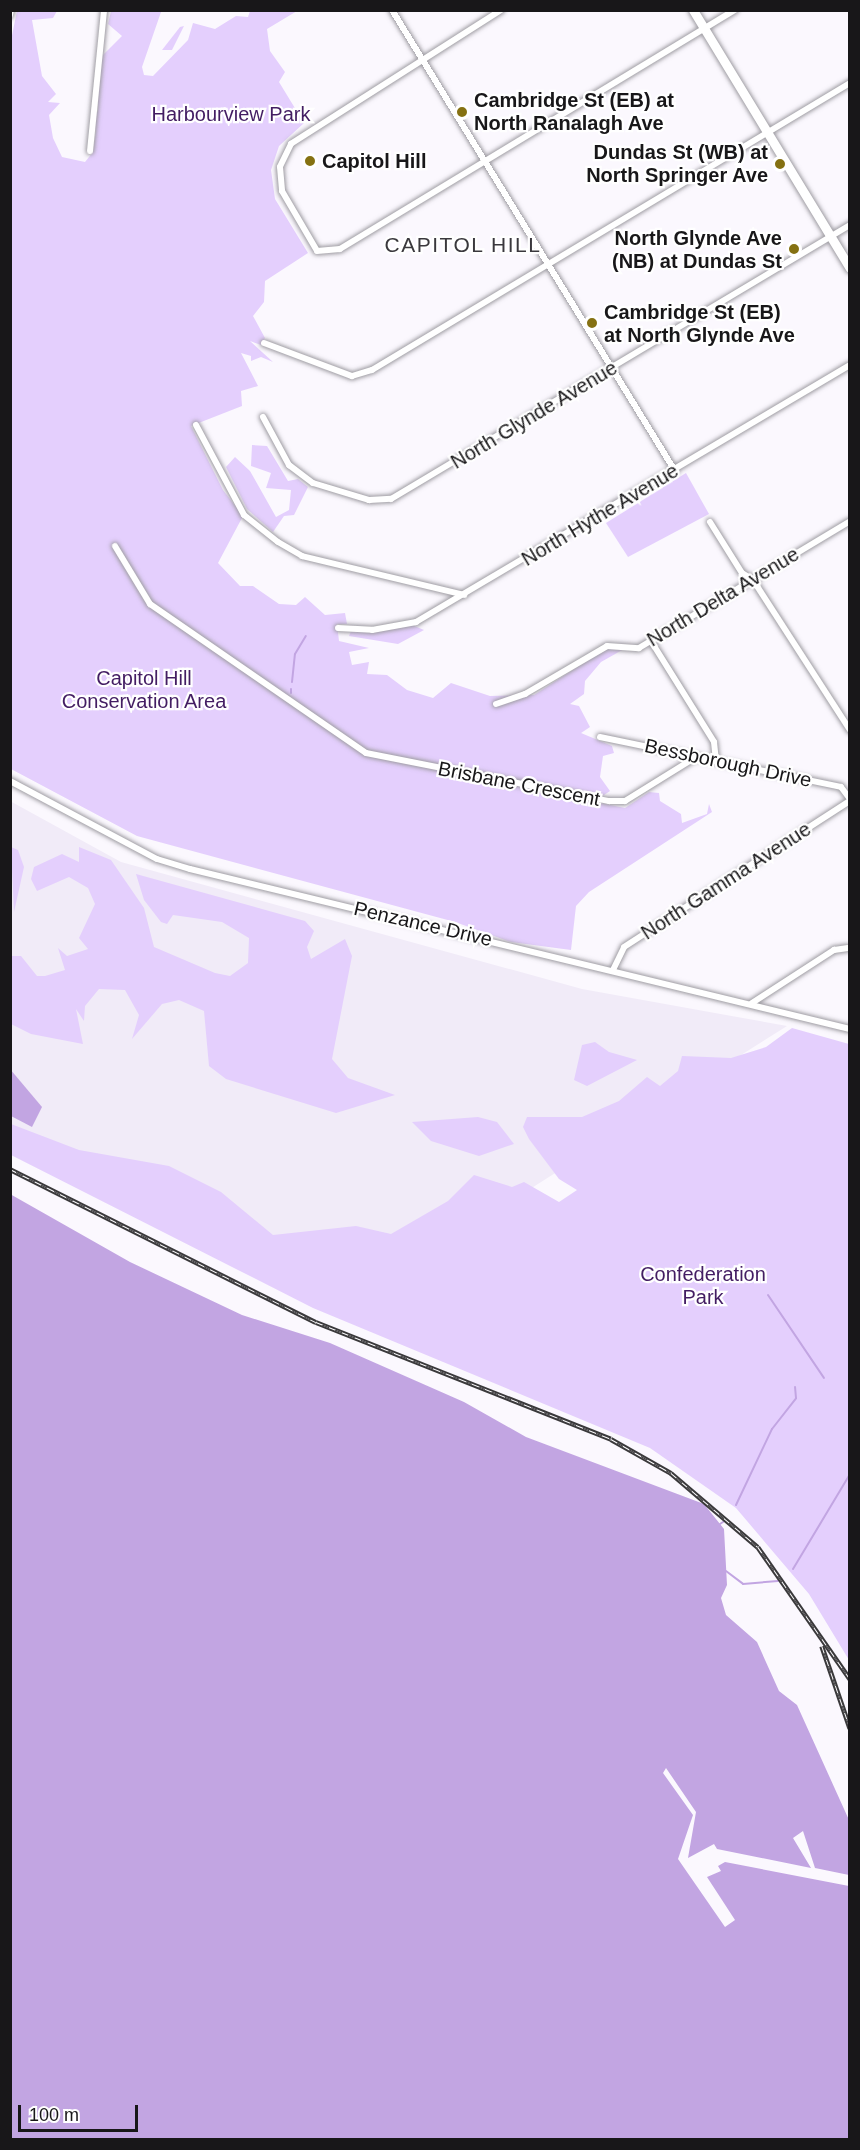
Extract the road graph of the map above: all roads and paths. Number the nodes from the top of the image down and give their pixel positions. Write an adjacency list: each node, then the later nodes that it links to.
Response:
1 (11, 10): 7 (street)
2 (104, 10): 12 (street)
3 (393, 10): 9 (street)
4 (501, 10): 9 (street)
5 (693, 10): 8 (street)
6 (735, 10): 8 (street)
7 (10, 15)
8 (705, 30): 11 (street); 13 (street)
9 (423, 61): 13 (street); 13 (street)
10 (849, 82): 11 (street)
11 (767, 133): 15 (street); 16 (street)
12 (90, 151)
13 (485, 162): 16 (street)
14 (849, 225): 15 (street, North Glynde Avenue)
15 (830, 236): 17 (street); 20 (street, North Glynde Avenue)
16 (548, 265): 18 (street); 20 (street)
17 (849, 268)
18 (264, 343)
19 (849, 365): 23 (street, North Hythe Avenue)
20 (611, 368): 21 (street, North Glynde Avenue); 23 (street)
21 (263, 417)
22 (196, 425): 28 (street)
23 (675, 471): 28 (street, North Hythe Avenue)
24 (849, 521): 27 (street, North Delta Avenue)
25 (710, 522): 27 (street)
26 (115, 546): 34 (street, Brisbane Crescent)
27 (753, 579): 30 (street, North Delta Avenue); 32 (street)
28 (464, 595): 29 (street, North Hythe Avenue)
29 (338, 628)
30 (651, 641): 31 (street, North Delta Avenue); 35 (street)
31 (496, 704)
32 (849, 730)
33 (600, 737): 34 (street, Bessborough Drive)
34 (696, 757): 35 (street, Bessborough Drive)
35 (716, 761): 37 (street, Bessborough Drive)
36 (10, 781): 39 (street, Penzance Drive)
37 (849, 800): 39 (street, North Gamma Avenue)
38 (848, 948): 40 (street)
39 (613, 970): 40 (street, Penzance Drive)
40 (752, 1004): 41 (street, Penzance Drive)
41 (849, 1029)

